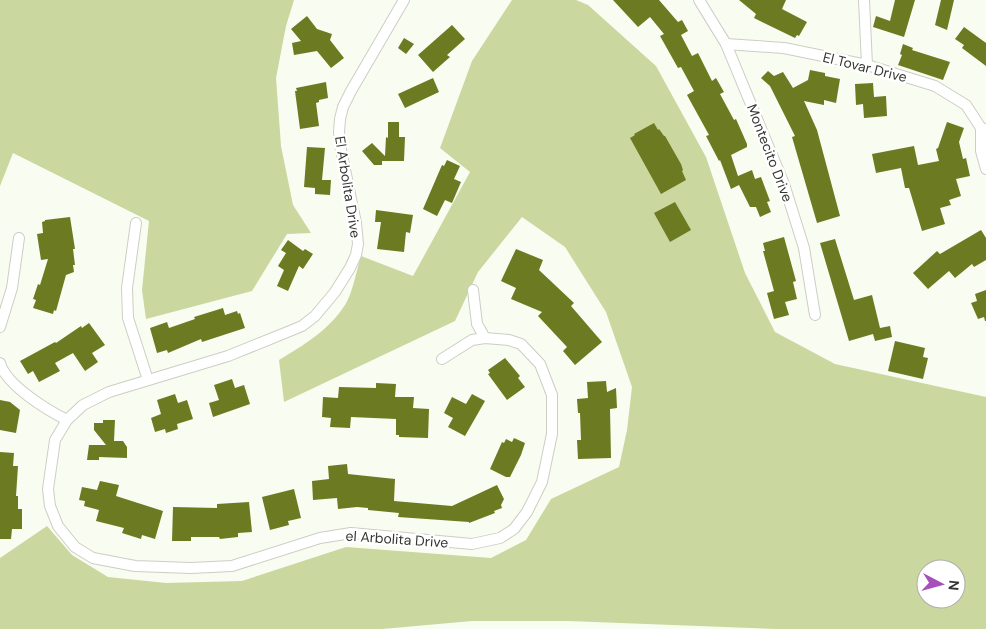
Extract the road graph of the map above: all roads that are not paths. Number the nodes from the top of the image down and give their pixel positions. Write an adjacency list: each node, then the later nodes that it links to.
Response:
1 (404, 0): 16 (street, El Arbolita Drive)
2 (699, 0): 4 (street, Montecito Drive)
3 (864, 0): 5 (street)
4 (726, 44): 5 (street, El Tovar Drive); 11 (street, Montecito Drive)
5 (867, 65): 6 (street, El Tovar Drive)
6 (984, 128): 7 (street)
7 (986, 169)
8 (136, 223): 16 (street)
9 (19, 238): 12 (street)
10 (473, 290): 13 (street)
11 (815, 315)
12 (0, 327)
13 (485, 338): 14 (street, el Arbolita Drive); 17 (street, el Arbolita Drive)
14 (442, 358)
15 (0, 363): 17 (street)
16 (148, 380): 17 (street, El Arbolita Drive)
17 (67, 420)

